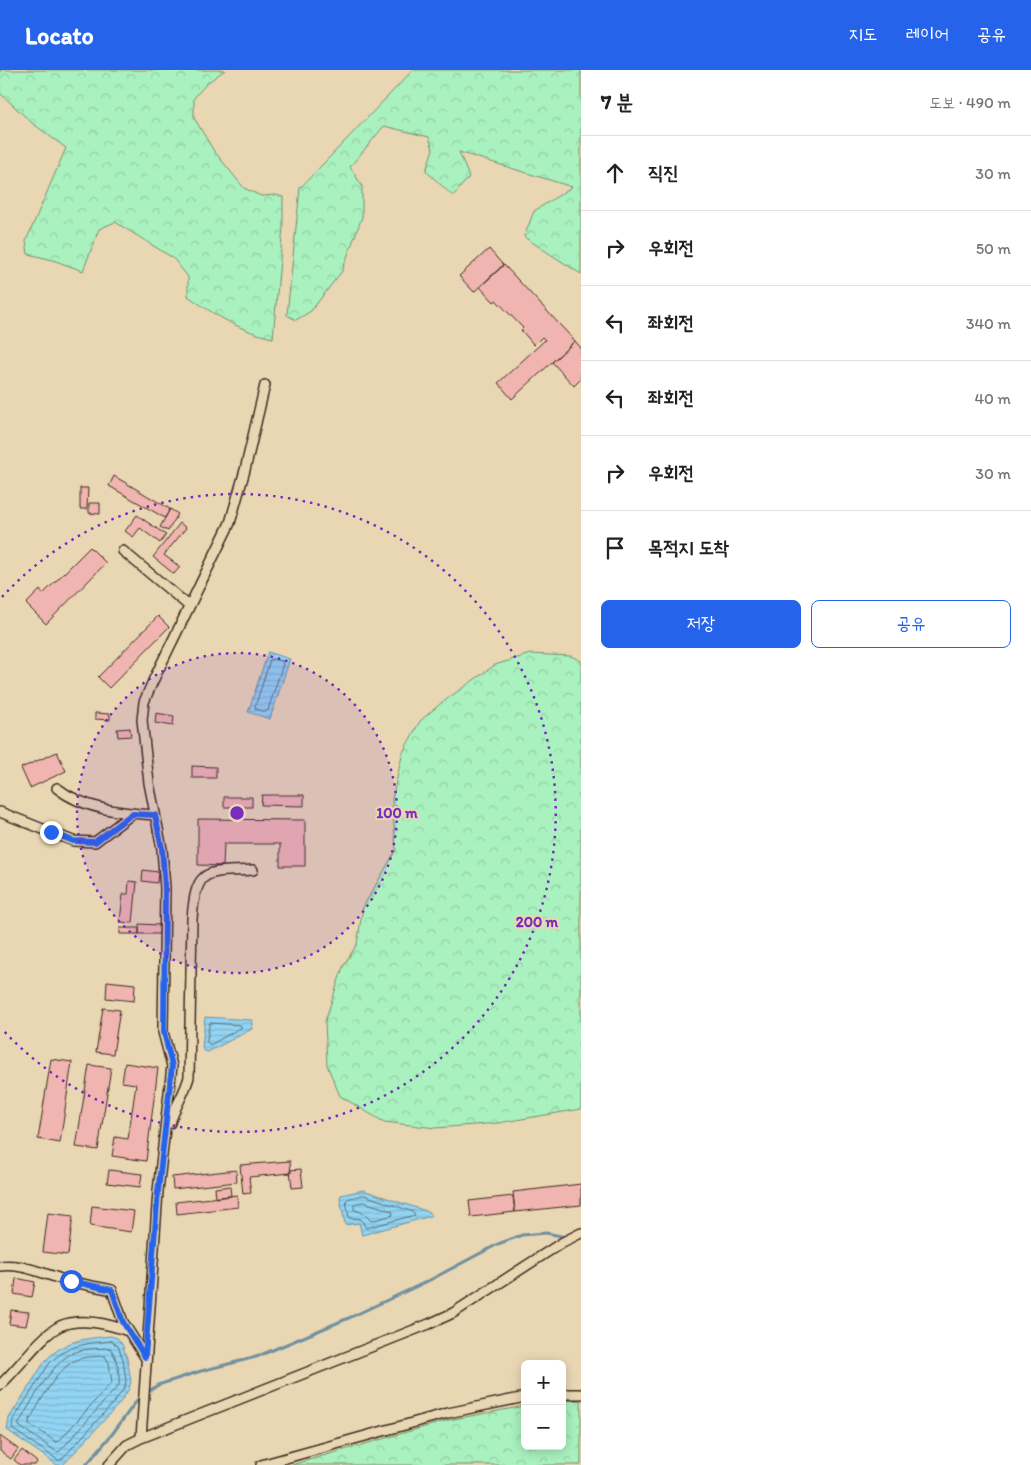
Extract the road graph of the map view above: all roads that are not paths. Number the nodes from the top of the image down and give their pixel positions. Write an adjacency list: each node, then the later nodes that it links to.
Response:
1 (265, 385): 3 (street)
2 (123, 551): 3 (street)
3 (189, 606): 7 (street)
4 (57, 788): 6 (street)
5 (0, 812): 6 (street)
6 (132, 814): 7 (street)
7 (155, 815): 9 (street)
8 (253, 870): 9 (street)
9 (164, 1147): 13 (street)
10 (581, 1233): 18 (street)
11 (0, 1266): 12 (street)
12 (128, 1331): 13 (street); 14 (street)
13 (145, 1357): 18 (street)
14 (0, 1385)
15 (566, 1394): 16 (street)
16 (581, 1394)
17 (521, 1398): 20 (street)
18 (140, 1438): 19 (street)
19 (109, 1465)
20 (262, 1465)

